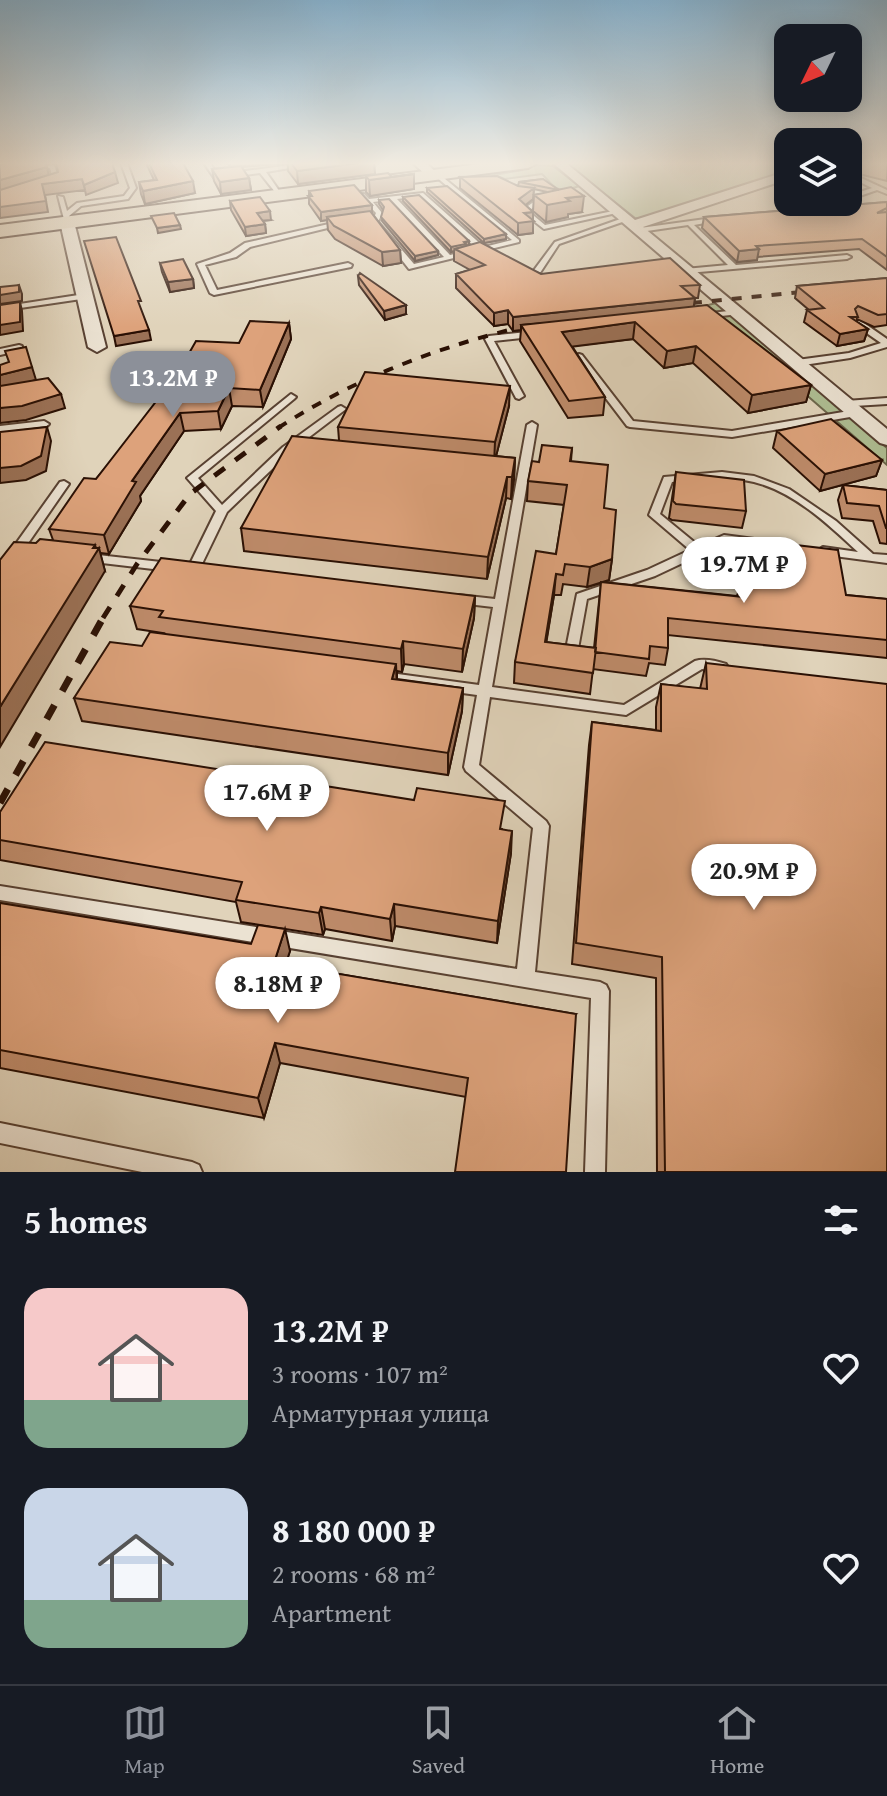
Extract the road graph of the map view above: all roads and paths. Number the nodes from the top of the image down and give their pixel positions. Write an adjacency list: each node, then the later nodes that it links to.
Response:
1 (72, 218): 10 (main road)
2 (377, 218): 11 (lane); 18 (lane)
3 (411, 218): 18 (lane)
4 (447, 218): 16 (lane)
5 (488, 218): 16 (lane)
6 (532, 218): 12 (lane)
7 (625, 218): 12 (street)
8 (641, 218): 12 (street)
9 (729, 218): 14 (lane)
10 (66, 219): 15 (main road); 23 (street)
11 (364, 220)
12 (630, 221): 14 (lane); 21 (street); 22 (lane)
13 (350, 222): 19 (lane)
14 (689, 223): 20 (lane)
15 (0, 231)
16 (483, 250): 18 (lane)
17 (847, 257): 20 (lane)
18 (449, 258)
19 (348, 265)
20 (734, 267): 21 (lane)
21 (688, 271): 25 (street)
22 (533, 277)
23 (85, 296): 24 (lane); 30 (street)
24 (0, 309)
25 (737, 312): 26 (lane); 34 (street)
26 (698, 316)
27 (858, 323): 29 (lane)
28 (548, 333): 35 (lane)
29 (887, 344): 34 (lane)
30 (97, 347)
31 (19, 348): 32 (lane)
32 (0, 352)
33 (579, 357): 39 (lane)
34 (797, 363): 39 (street)
35 (519, 396)
36 (291, 397): 49 (lane)
37 (887, 401): 39 (lane)
38 (341, 409): 44 (lane)
39 (851, 409): 43 (street)
40 (44, 424): 42 (lane)
41 (532, 425): 47 (lane)
42 (0, 429)
43 (887, 439)
44 (287, 449): 45 (lane); 49 (lane)
45 (302, 451)
46 (507, 471): 47 (lane)
47 (523, 472): 62 (lane)
48 (64, 484): 52 (lane)
49 (222, 511): 58 (lane)
50 (798, 548): 53 (lane)
51 (812, 550): 56 (lane)
52 (17, 551): 54 (lane); 60 (lane)
53 (698, 551): 56 (lane); 63 (lane)
54 (32, 552)
55 (77, 557): 58 (lane)
56 (871, 558): 57 (lane)
57 (887, 559)
58 (193, 570): 59 (lane)
59 (208, 571)
60 (0, 575)
61 (438, 596): 62 (lane)
62 (499, 603): 66 (lane)
63 (572, 649)
64 (731, 668): 66 (lane)
65 (375, 676): 66 (lane)
66 (485, 690): 68 (lane)
67 (0, 893): 68 (lane)
68 (525, 979): 71 (lane)
69 (0, 1133): 70 (lane)
70 (192, 1172)
71 (595, 1172)

